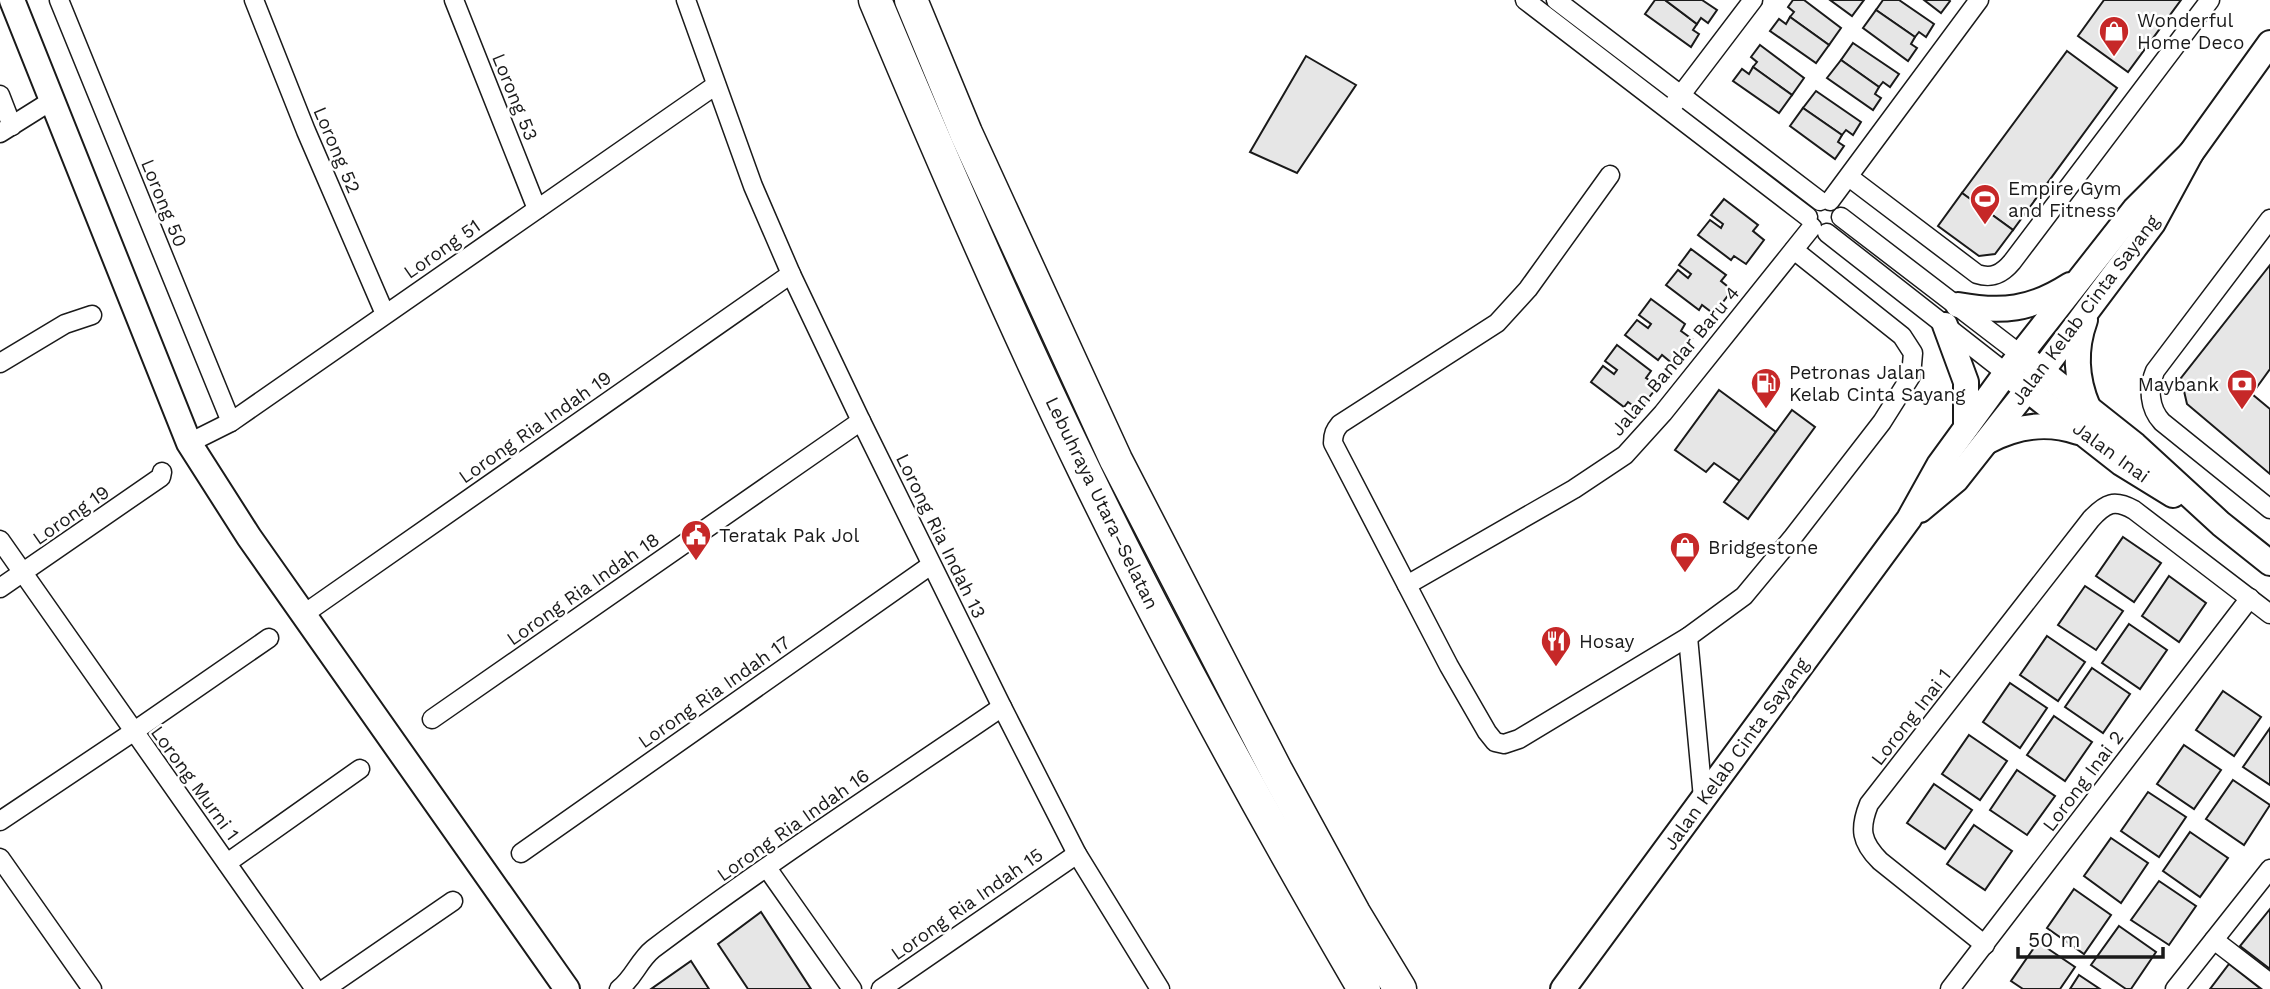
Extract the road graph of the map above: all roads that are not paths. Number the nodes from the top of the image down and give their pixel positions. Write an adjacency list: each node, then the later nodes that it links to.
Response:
1 (12, 0): 17 (main road)
2 (59, 0): 38 (street, Lorong 50)
3 (254, 0): 30 (street, Lorong 52)
4 (454, 0): 23 (street, Lorong 53)
5 (686, 0): 14 (street, Lorong Ria Indah 13)
6 (875, 0): 82 (highway, Lebuhraya Utara–Selatan)
7 (911, 0): 83 (highway, Lebuhraya Utara–Selatan)
8 (1526, 0): 18 (street)
9 (1556, 0): 15 (street)
10 (1753, 0): 15 (street)
11 (1979, 0): 21 (street)
12 (2210, 0): 21 (street)
13 (2270, 43): 29 (main road, Jalan Kelab Cinta Sayang)
14 (716, 85): 23 (street, Lorong 51); 28 (street, Lorong Ria Indah 13)
15 (1681, 94): 18 (street); 22 (street)
16 (0, 95): 19 (street)
17 (51, 101): 19 (street); 42 (main road)
18 (1670, 110): 26 (street)
19 (6, 129)
20 (1610, 175): 51 (street)
21 (1849, 177): 22 (street)
22 (1825, 201): 24 (street); 26 (street)
23 (537, 209): 30 (street, Lorong 51)
24 (1841, 217): 26 (street); 32 (street)
25 (2270, 219): 44 (street)
26 (1816, 226): 27 (street, Jalan Bandar Baru 4); 32 (street)
27 (1794, 250): 51 (street, Jalan Bandar Baru 4); 56 (street)
28 (791, 274): 37 (street, Lorong Ria Indah 13); 54 (street, Lorong Ria Indah 19)
29 (2091, 285): 32 (main road); 34 (main road, Jalan Kelab Cinta Sayang); 35 (main road, Jalan Kelab Cinta Sayang); 36 (main road)
30 (385, 314): 38 (street, Lorong 51)
31 (92, 315): 33 (street)
32 (1951, 315): 34 (street); 39 (main road)
33 (0, 363)
34 (2014, 364): 35 (main road, Jalan Inai); 39 (main road, Jalan Kelab Cinta Sayang)
35 (2034, 380): 36 (main road, Jalan Inai); 40 (main road, Jalan Inai); 41 (main road, Jalan Kelab Cinta Sayang)
36 (2088, 407): 46 (main road, Jalan Inai)
37 (861, 421): 49 (street, Lorong Ria Indah 13); 59 (street, Lorong Ria Indah 18)
38 (230, 422): 42 (street, Lorong 51)
39 (1966, 427): 45 (main road, Jalan Kelab Cinta Sayang)
40 (2088, 436): 41 (main road); 46 (main road, Jalan Inai)
41 (1986, 442): 45 (main road, Jalan Kelab Cinta Sayang)
42 (189, 443): 54 (main road)
43 (162, 472): 50 (street, Lorong 19)
44 (2270, 509)
45 (1909, 519): 62 (main road, Jalan Kelab Cinta Sayang)
46 (2221, 524): 48 (main road, Jalan Inai)
47 (0, 540): 50 (street)
48 (2270, 563)
49 (931, 565): 58 (street, Lorong Ria Indah 13); 64 (street, Lorong Ria Indah 17)
50 (23, 574): 52 (street, Lorong 19); 60 (street)
51 (1407, 585): 56 (street)
52 (0, 589)
53 (2250, 598): 55 (street); 72 (street, Lorong Inai 2); 72 (street, Lorong Inai 1)
54 (304, 614): 79 (main road)
55 (2270, 614)
56 (1688, 637): 62 (street)
57 (269, 638): 60 (street)
58 (1002, 708): 65 (street, Lorong Ria Indah 13); 68 (street, Lorong Ria Indah 16)
59 (432, 719)
60 (134, 732): 63 (street, Lorong Murni 1); 67 (street, Lorong Murni 1)
61 (360, 769): 67 (street)
62 (1703, 798): 84 (main road, Jalan Kelab Cinta Sayang)
63 (0, 821)
64 (520, 853)
65 (1077, 854): 74 (street, Lorong Ria Indah 13); 81 (street, Lorong Ria Indah 15)
66 (0, 858): 75 (street)
67 (228, 863): 77 (street, Lorong Murni 1)
68 (767, 868): 76 (street, Lorong Ria Indah 16); 80 (street)
69 (2270, 869): 71 (street)
70 (453, 901): 78 (street)
71 (2214, 940): 73 (street); 86 (street)
72 (1985, 944): 85 (street, Lorong Inai 2)
73 (2270, 983)
74 (1151, 986)
75 (85, 987)
76 (624, 988)
77 (315, 989)
78 (325, 989)
79 (567, 989)
80 (852, 989)
81 (881, 989)
82 (1364, 989)
83 (1400, 989)
84 (1563, 989)
85 (1950, 989)
86 (2175, 989)

